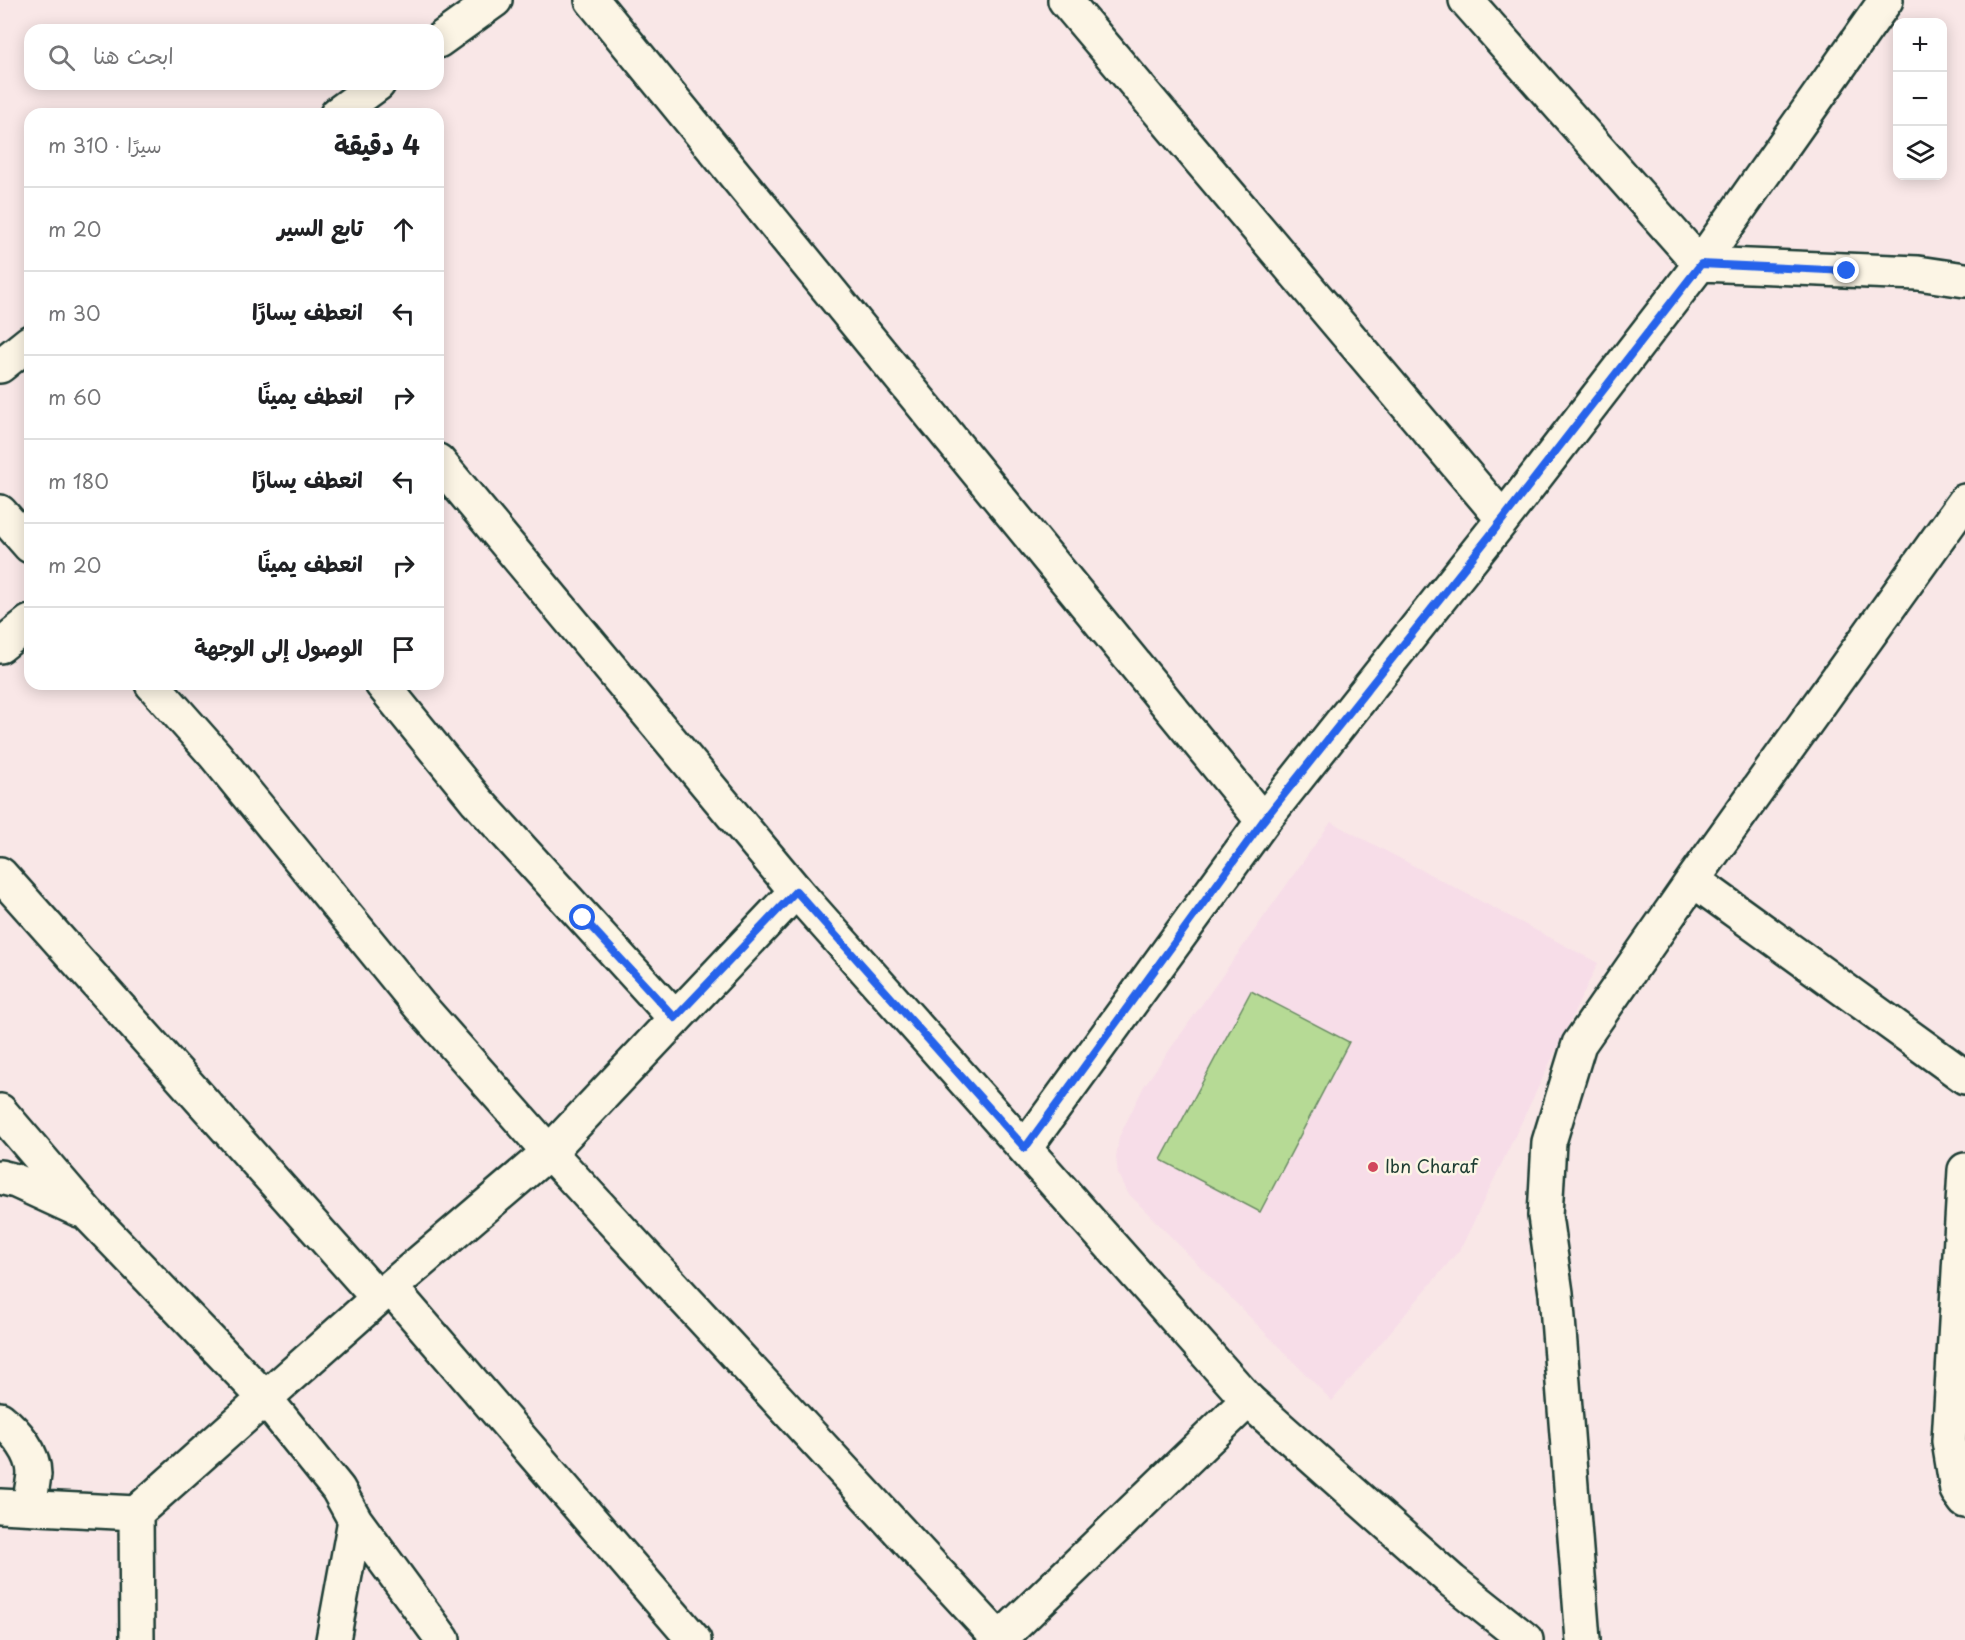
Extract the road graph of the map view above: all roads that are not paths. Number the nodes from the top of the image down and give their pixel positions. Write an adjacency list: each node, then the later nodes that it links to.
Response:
1 (495, 0): 6 (street)
2 (592, 0): 22 (street)
3 (1065, 0): 16 (street)
4 (1466, 0): 9 (street)
5 (1886, 0): 9 (street)
6 (444, 37)
7 (370, 90): 8 (street)
8 (345, 108)
9 (1701, 264): 10 (street); 16 (street)
10 (1965, 280)
11 (24, 347): 12 (street)
12 (0, 366)
13 (444, 468): 25 (street)
14 (1965, 501): 24 (street)
15 (0, 512): 17 (street)
16 (1503, 519): 22 (street)
17 (24, 539)
18 (24, 627): 19 (street)
19 (0, 646)
20 (157, 690): 30 (street)
21 (387, 690): 26 (street)
22 (1263, 821): 29 (street)
23 (0, 874): 34 (street)
24 (1694, 880): 27 (street); 48 (street)
25 (796, 891): 26 (street); 29 (street)
26 (675, 1018): 30 (street)
27 (1965, 1077)
28 (0, 1112): 33 (street)
29 (1025, 1148): 36 (street)
30 (549, 1152): 34 (street); 46 (street)
31 (1965, 1170): 38 (street)
32 (0, 1177): 33 (street)
33 (88, 1214): 35 (street)
34 (384, 1293): 35 (street); 45 (street)
35 (264, 1397): 40 (street); 41 (street)
36 (1248, 1400): 46 (street); 47 (street)
37 (0, 1419): 39 (street)
38 (1965, 1502)
39 (14, 1507): 40 (street)
40 (136, 1513): 42 (street)
41 (355, 1520): 43 (street); 44 (street)
42 (137, 1640)
43 (333, 1640)
44 (443, 1640)
45 (694, 1640)
46 (1000, 1640)
47 (1526, 1640)
48 (1583, 1640)

